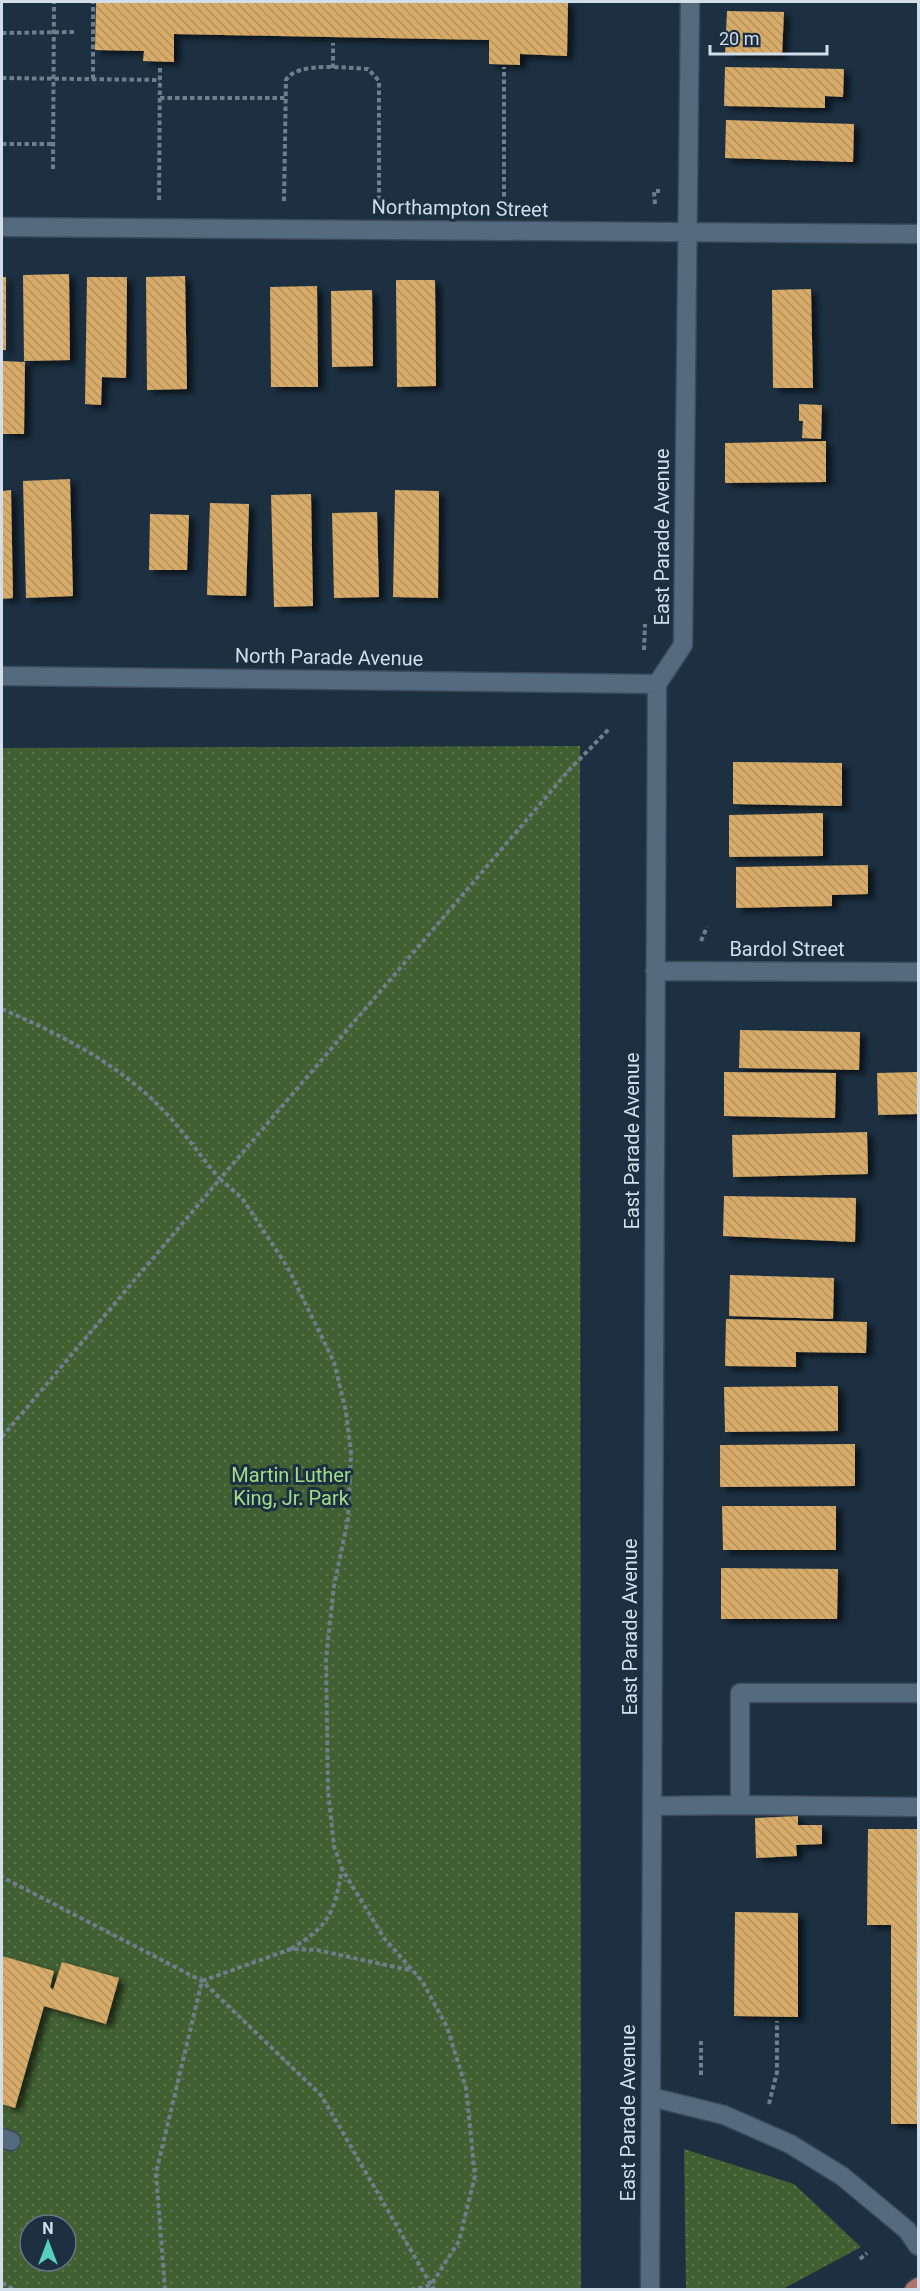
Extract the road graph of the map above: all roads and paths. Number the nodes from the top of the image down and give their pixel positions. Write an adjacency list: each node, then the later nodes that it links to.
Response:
1 (54, 2): 4 (path)
2 (93, 2): 13 (path)
3 (690, 2): 27 (street, East Parade Avenue)
4 (54, 32): 5 (path); 6 (path); 12 (path)
5 (74, 32)
6 (2, 33)
7 (333, 43): 10 (path)
8 (160, 65): 14 (path)
9 (504, 67): 24 (path)
10 (333, 68): 16 (path); 23 (path)
11 (2, 78): 12 (path)
12 (54, 78): 13 (path); 18 (path)
13 (93, 79): 14 (path)
14 (160, 80): 15 (path)
15 (160, 98): 16 (path); 21 (path)
16 (285, 98): 22 (path)
17 (2, 144): 18 (path)
18 (53, 144): 19 (path)
19 (53, 169)
20 (654, 191): 25 (path)
21 (159, 202)
22 (284, 202)
23 (379, 204)
24 (504, 204)
25 (655, 204)
26 (2, 227): 27 (street, Northampton Street)
27 (688, 233): 28 (street, Northampton Street); 32 (street, East Parade Avenue)
28 (918, 234)
29 (645, 624): 30 (path)
30 (644, 651)
31 (2, 676): 32 (street, North Parade Avenue)
32 (657, 684): 36 (street, East Parade Avenue)
33 (609, 729): 39 (path)
34 (707, 927): 35 (path)
35 (701, 941)
36 (656, 971): 37 (street, Bardol Street); 43 (street, East Parade Avenue)
37 (918, 972)
38 (2, 1009): 39 (path)
39 (220, 1179): 40 (path); 45 (path)
40 (2, 1437)
41 (918, 1693): 42 (street)
42 (740, 1805): 43 (street); 44 (street)
43 (652, 1806): 53 (street, East Parade Avenue)
44 (918, 1807)
45 (342, 1869): 47 (path); 48 (path)
46 (2, 1877): 49 (path)
47 (291, 1949): 48 (path); 49 (path)
48 (410, 1970): 59 (path)
49 (202, 1981): 59 (path); 62 (path)
50 (777, 2021): 54 (path)
51 (702, 2041): 52 (path)
52 (701, 2075)
53 (651, 2097): 55 (street); 65 (street, East Parade Avenue)
54 (769, 2106)
55 (918, 2246)
56 (867, 2253): 57 (path)
57 (860, 2259)
58 (2, 2283): 61 (path)
59 (431, 2285): 63 (path); 64 (path)
60 (918, 2287): 66 (main road)
61 (15, 2289)
62 (165, 2289)
63 (411, 2289)
64 (435, 2289)
65 (650, 2289)
66 (914, 2289)

